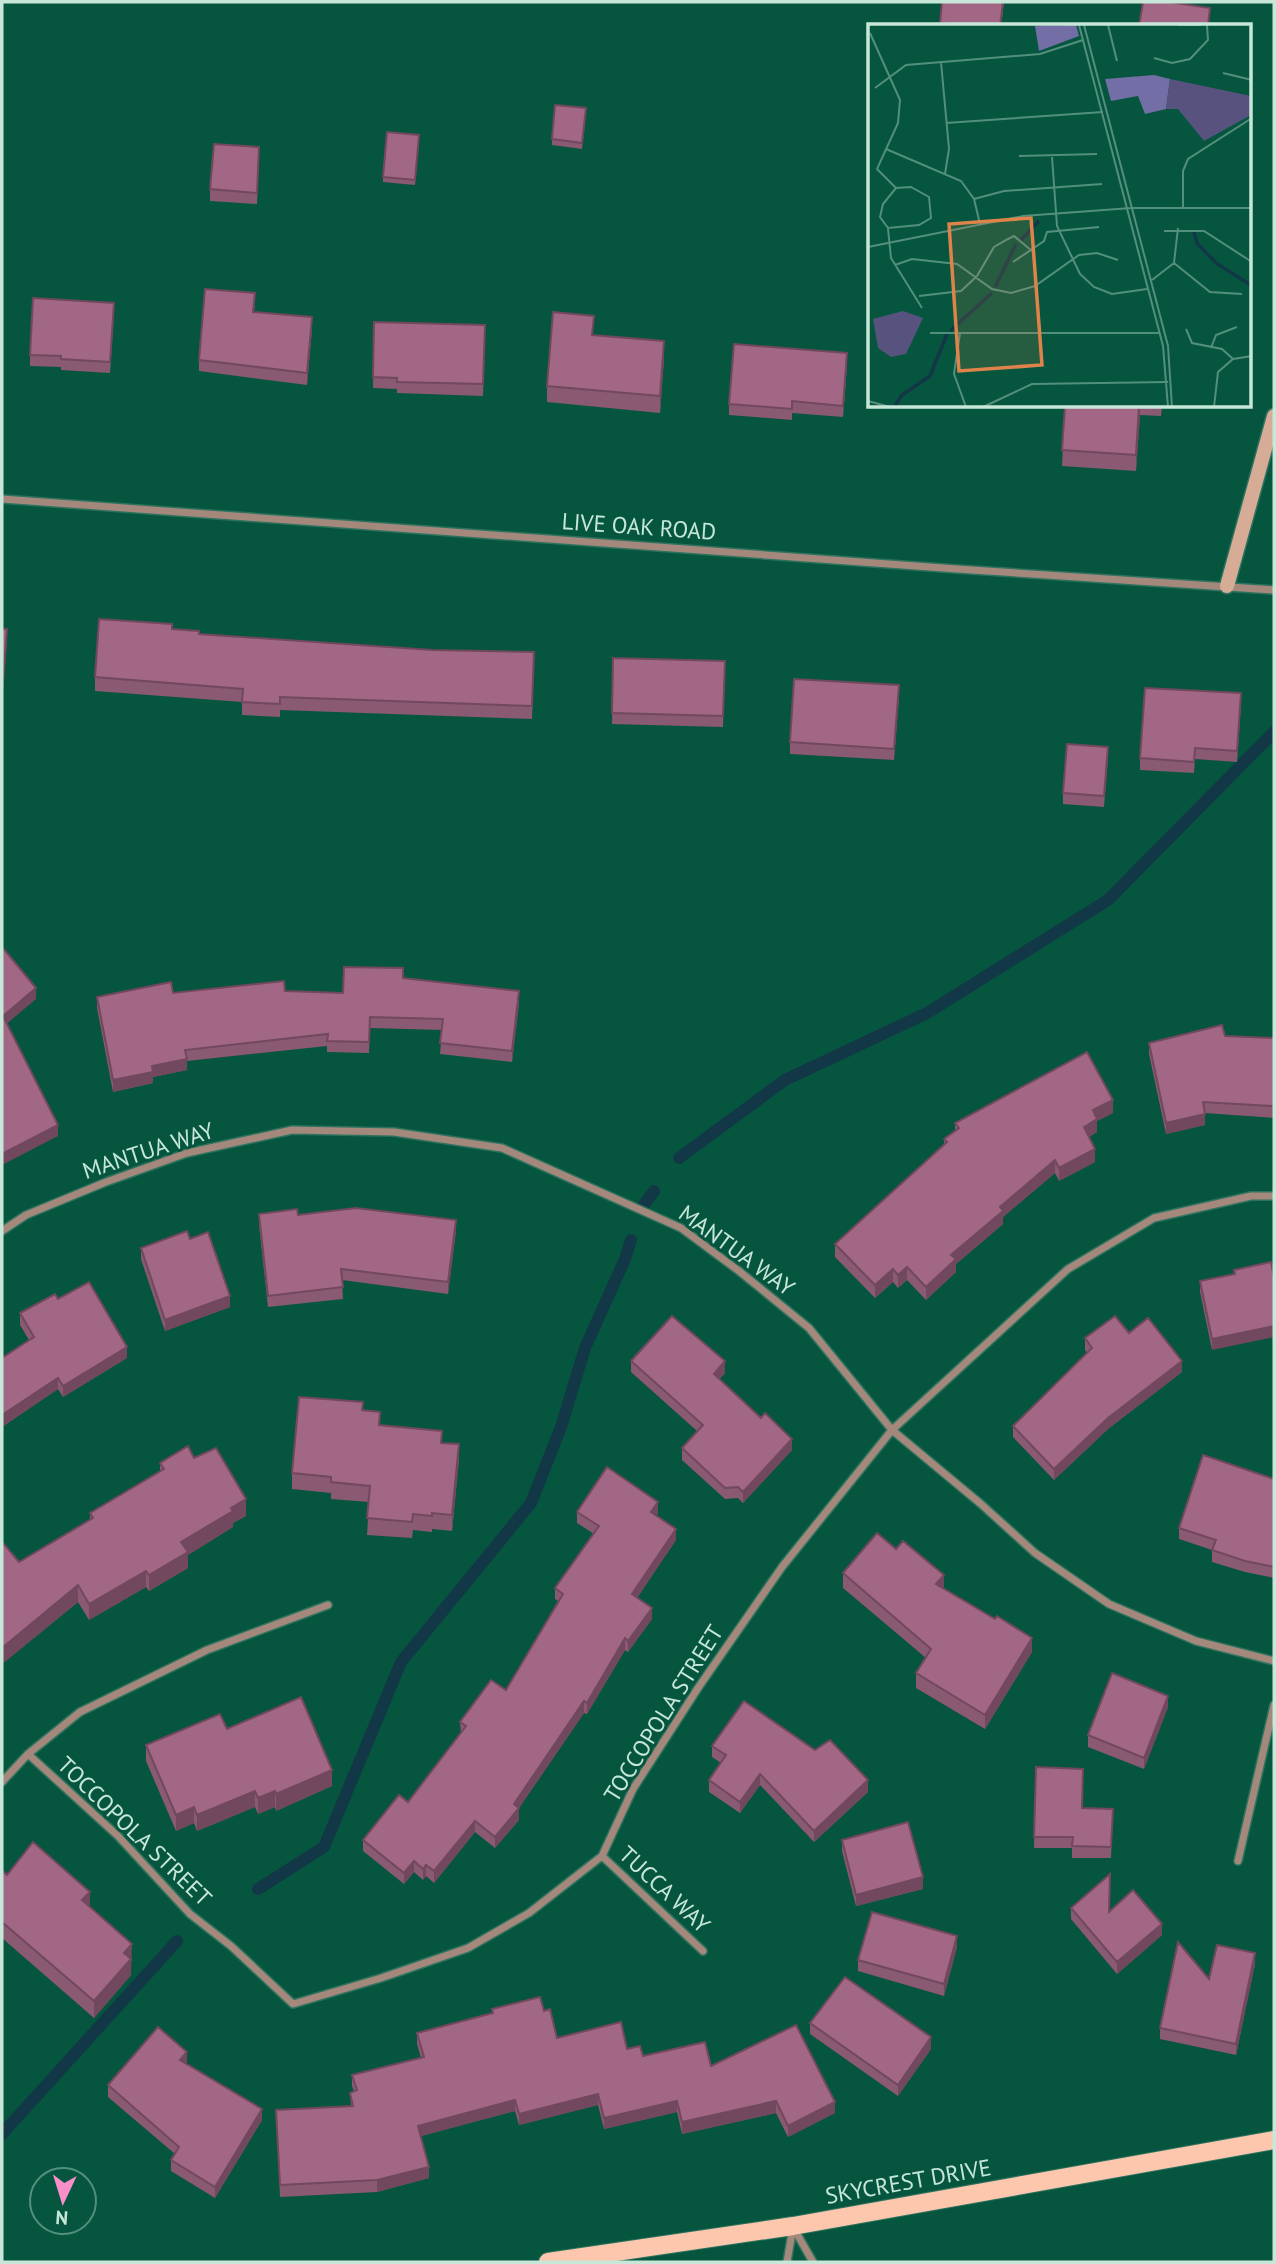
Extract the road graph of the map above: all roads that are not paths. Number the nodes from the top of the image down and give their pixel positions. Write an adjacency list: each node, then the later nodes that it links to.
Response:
1 (1274, 416): 3 (street)
2 (2, 499): 3 (street, LIVE OAK ROAD)
3 (1227, 586): 4 (street, LIVE OAK ROAD)
4 (1274, 590)
5 (1274, 1196): 7 (street, TOCCOPOLA STREET)
6 (2, 1231): 7 (street, MANTUA WAY)
7 (892, 1430): 9 (street, MANTUA WAY); 13 (street, TOCCOPOLA STREET)
8 (328, 1605): 11 (street)
9 (1274, 1661)
10 (1274, 1705): 14 (street)
11 (28, 1754): 12 (street); 13 (street, TOCCOPOLA STREET)
12 (2, 1782)
13 (602, 1856): 15 (street, TUCCA WAY)
14 (1238, 1861)
15 (703, 1951)
16 (1274, 2140): 17 (main road, SKYCREST DRIVE)
17 (793, 2226): 18 (main road, SKYCREST DRIVE); 19 (street); 20 (street)
18 (548, 2262)
19 (787, 2262)
20 (813, 2262)

